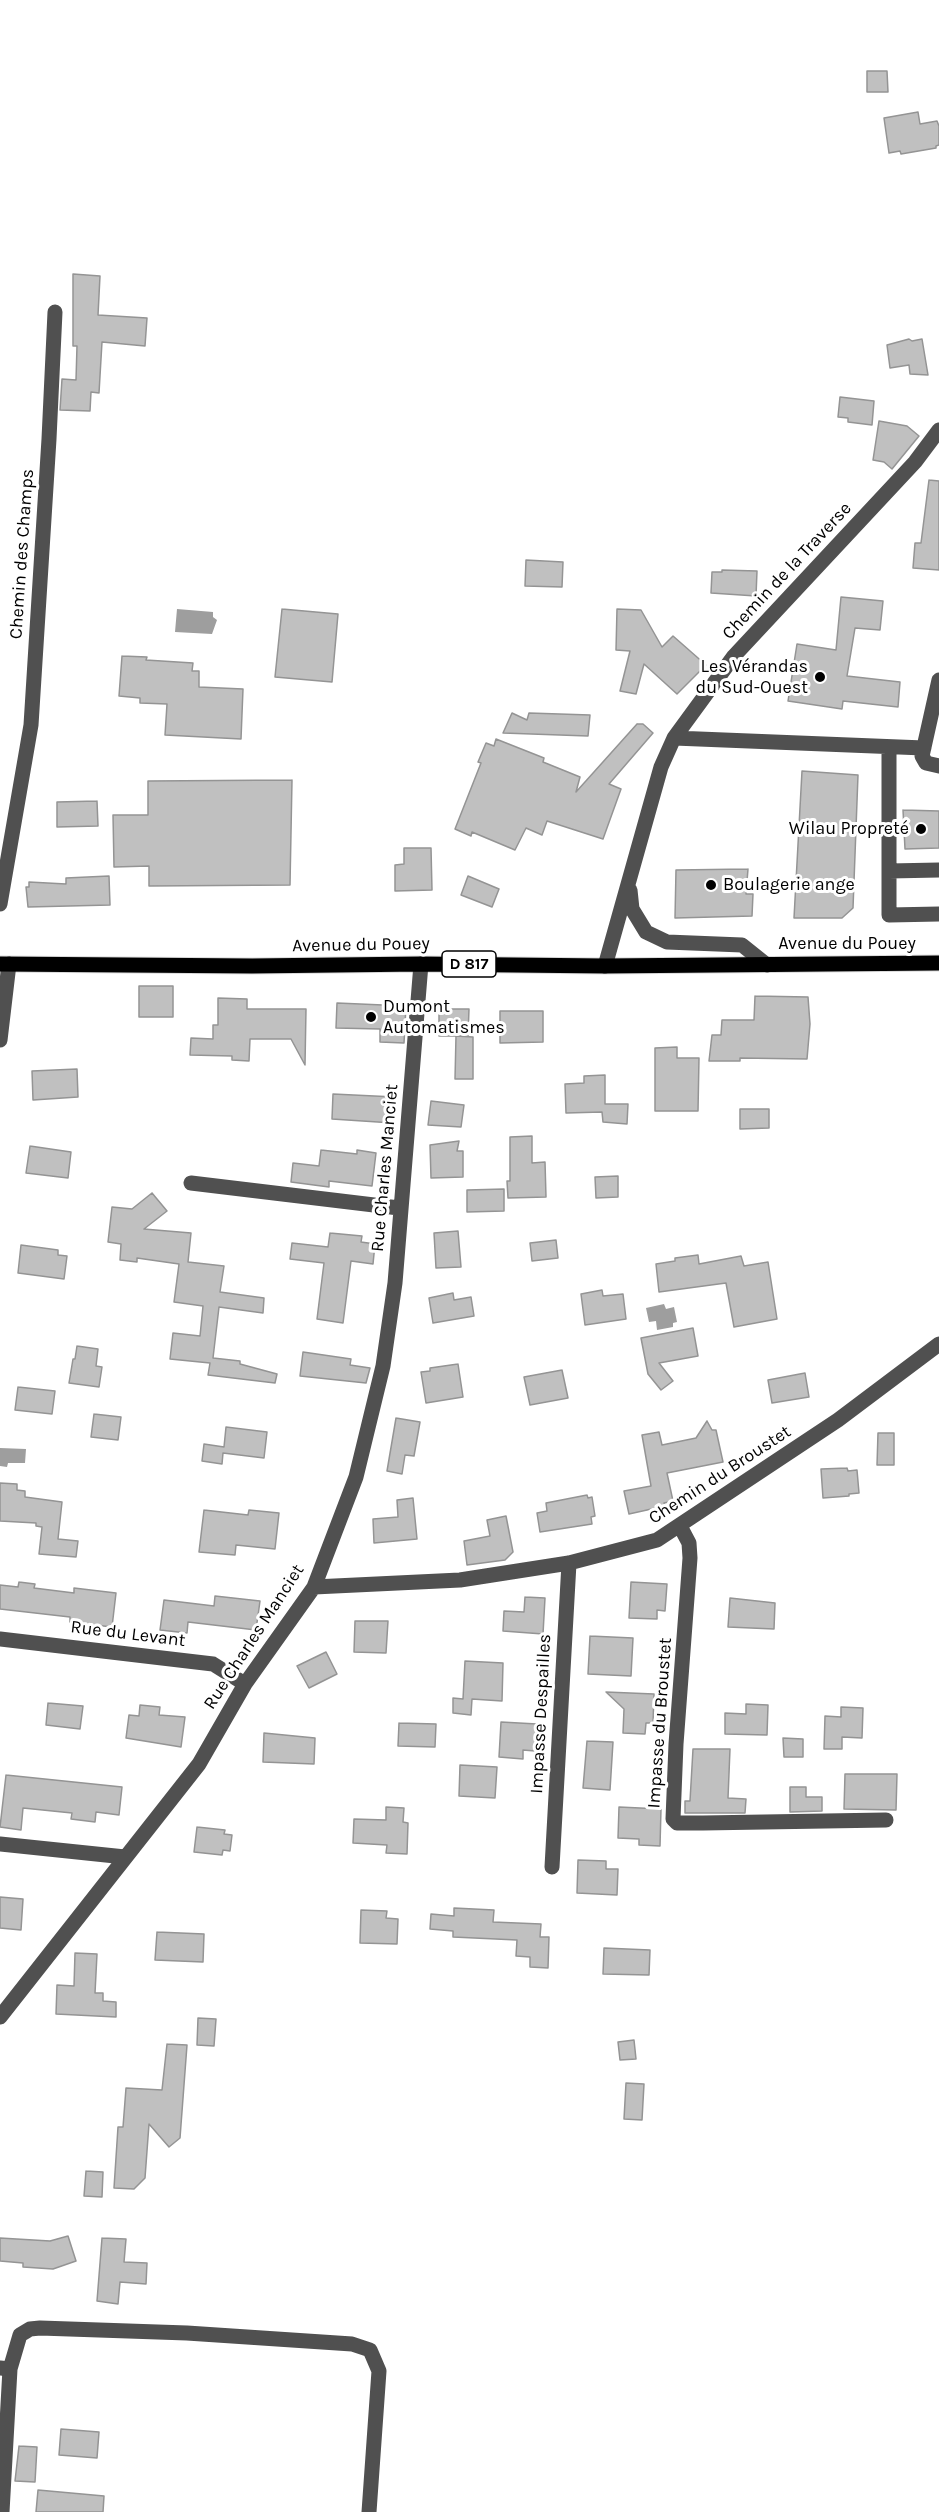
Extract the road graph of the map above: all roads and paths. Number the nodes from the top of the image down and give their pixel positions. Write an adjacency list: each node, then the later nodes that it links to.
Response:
1 (55, 312): 11 (street, Chemin des Champs)
2 (939, 430): 4 (street, Chemin de la Traverse)
3 (939, 681): 6 (street)
4 (674, 738): 5 (street); 10 (street, Chemin de la Traverse)
5 (889, 747): 6 (street); 9 (street)
6 (924, 748): 7 (street)
7 (939, 766)
8 (939, 870): 9 (street)
9 (889, 871): 12 (street)
10 (629, 882): 16 (street, Chemin de la Traverse); 17 (street, Chemin de la Traverse)
11 (0, 904)
12 (939, 914)
13 (420, 963): 15 (main road, Avenue du Pouey / D 817); 17 (main road, Avenue du Pouey / D 817); 20 (street, Rue Charles Manciet)
14 (939, 963): 16 (main road, Avenue du Pouey / D 817)
15 (4, 964): 18 (street)
16 (768, 964): 17 (main road, Avenue du Pouey / D 817)
17 (604, 966)
18 (0, 1040)
19 (191, 1183): 20 (street)
20 (399, 1208): 24 (street, Rue Charles Manciet)
21 (939, 1344): 22 (street, Chemin du Broustet)
22 (680, 1526): 23 (street, Chemin du Broustet); 27 (street, Impasse du Broustet)
23 (569, 1563): 24 (street, Chemin du Broustet); 30 (street, Impasse Despailles)
24 (314, 1587): 26 (street, Rue Charles Manciet)
25 (0, 1639): 26 (street, Rue du Levant)
26 (245, 1684): 29 (street, Rue Charles Manciet)
27 (886, 1820)
28 (0, 1844): 29 (street)
29 (125, 1857): 31 (street, Rue Charles Manciet)
30 (552, 1868)
31 (0, 2017)
32 (5, 2368): 33 (street); 34 (street)
33 (2, 2512)
34 (369, 2512)

